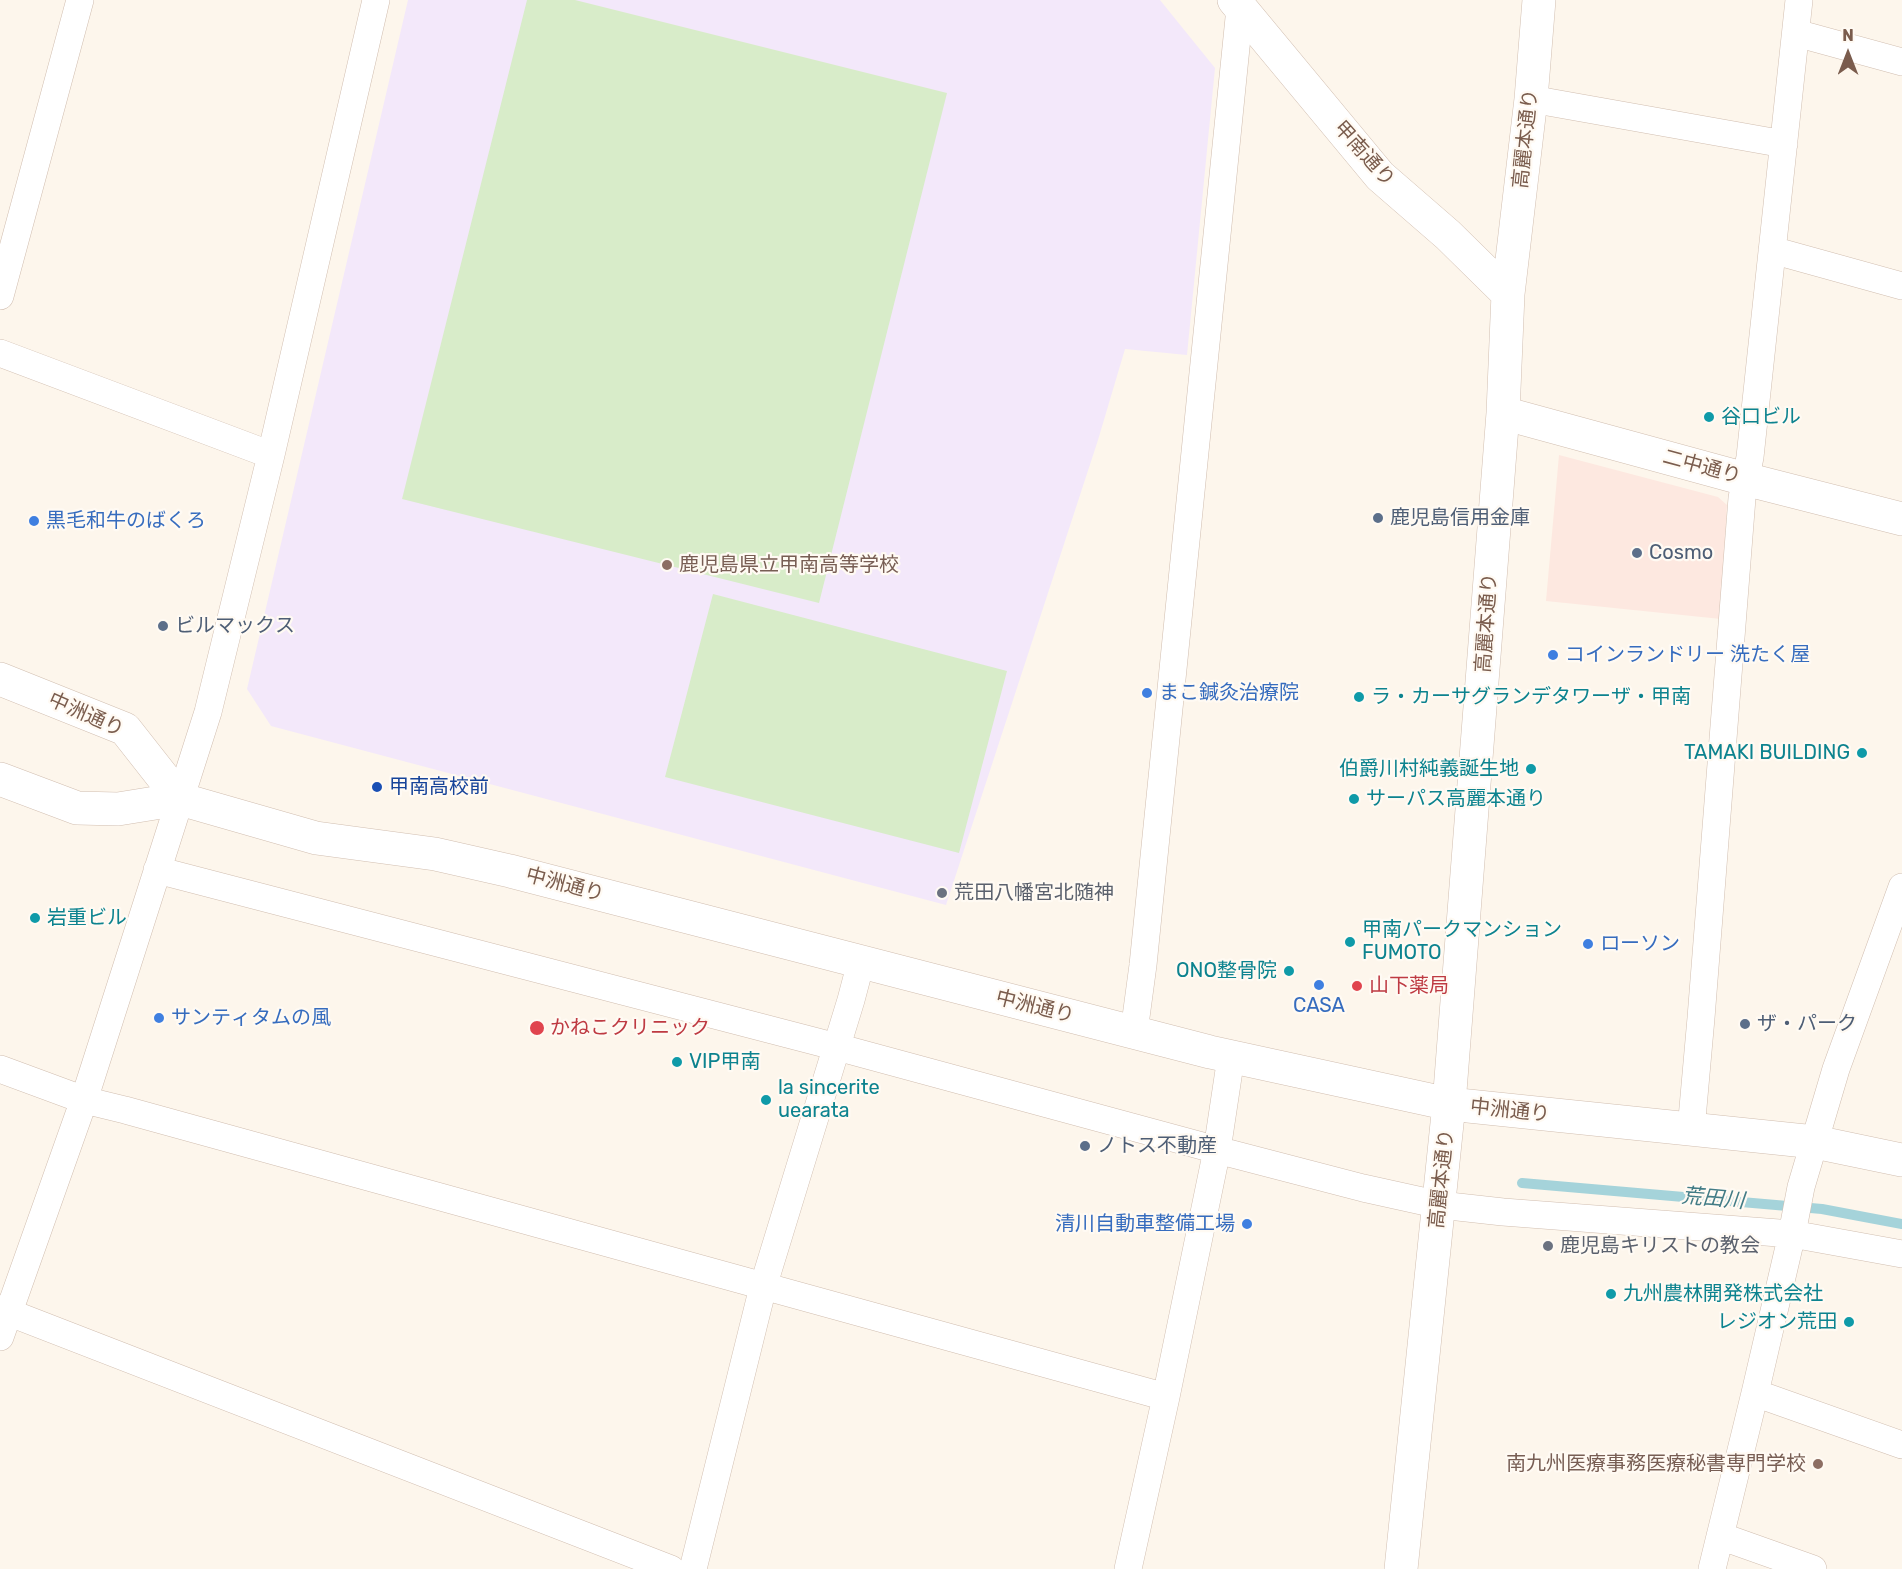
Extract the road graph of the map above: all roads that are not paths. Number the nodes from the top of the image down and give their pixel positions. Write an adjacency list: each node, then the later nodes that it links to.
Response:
1 (80, 0): 13 (street)
2 (376, 0): 16 (street)
3 (1539, 0): 8 (street, 高麗本通り)
4 (1799, 0): 6 (street)
5 (1237, 4): 12 (street, 甲南通り); 25 (street)
6 (1796, 33): 7 (street); 9 (street)
7 (1902, 62)
8 (1531, 99): 9 (street); 12 (street, 高麗本通り)
9 (1784, 144): 10 (street)
10 (1772, 250): 11 (street); 17 (street)
11 (1902, 286)
12 (1508, 294): 15 (street, 高麗本通り)
13 (0, 296)
14 (0, 353): 16 (street)
15 (1503, 413): 17 (street, 二中通り); 30 (street, 高麗本通り)
16 (271, 455): 21 (street)
17 (1745, 479): 18 (street, 二中通り); 31 (street)
18 (1902, 519)
19 (0, 679): 21 (street, 中洲通り)
20 (0, 779): 21 (street, 中洲通り)
21 (180, 799): 22 (street); 24 (street, 中洲通り)
22 (157, 870): 26 (street); 29 (street)
23 (1902, 887): 32 (street)
24 (861, 962): 25 (street, 中洲通り); 26 (street)
25 (1134, 1032): 27 (street, 中洲通り)
26 (837, 1047): 33 (street); 38 (street)
27 (1231, 1057): 30 (street, 中洲通り); 33 (street)
28 (0, 1069): 29 (street)
29 (84, 1100): 38 (street); 39 (street)
30 (1449, 1104): 31 (street, 中洲通り); 35 (street, 高麗本通り)
31 (1690, 1130): 32 (street, 中洲通り)
32 (1815, 1142): 34 (street, 中洲通り); 36 (street)
33 (1217, 1150): 35 (street); 41 (street)
34 (1902, 1160)
35 (1440, 1205): 36 (street); 47 (street, 高麗本通り)
36 (1793, 1230): 37 (street); 40 (street)
37 (1902, 1254)
38 (763, 1287): 41 (street); 45 (street)
39 (3, 1320): 44 (street)
40 (1755, 1393): 42 (street); 43 (street)
41 (1166, 1397): 46 (street)
42 (1902, 1445)
43 (1720, 1536): 48 (street); 49 (street)
44 (671, 1569)
45 (693, 1569)
46 (1128, 1569)
47 (1401, 1569)
48 (1712, 1569)
49 (1813, 1569)

